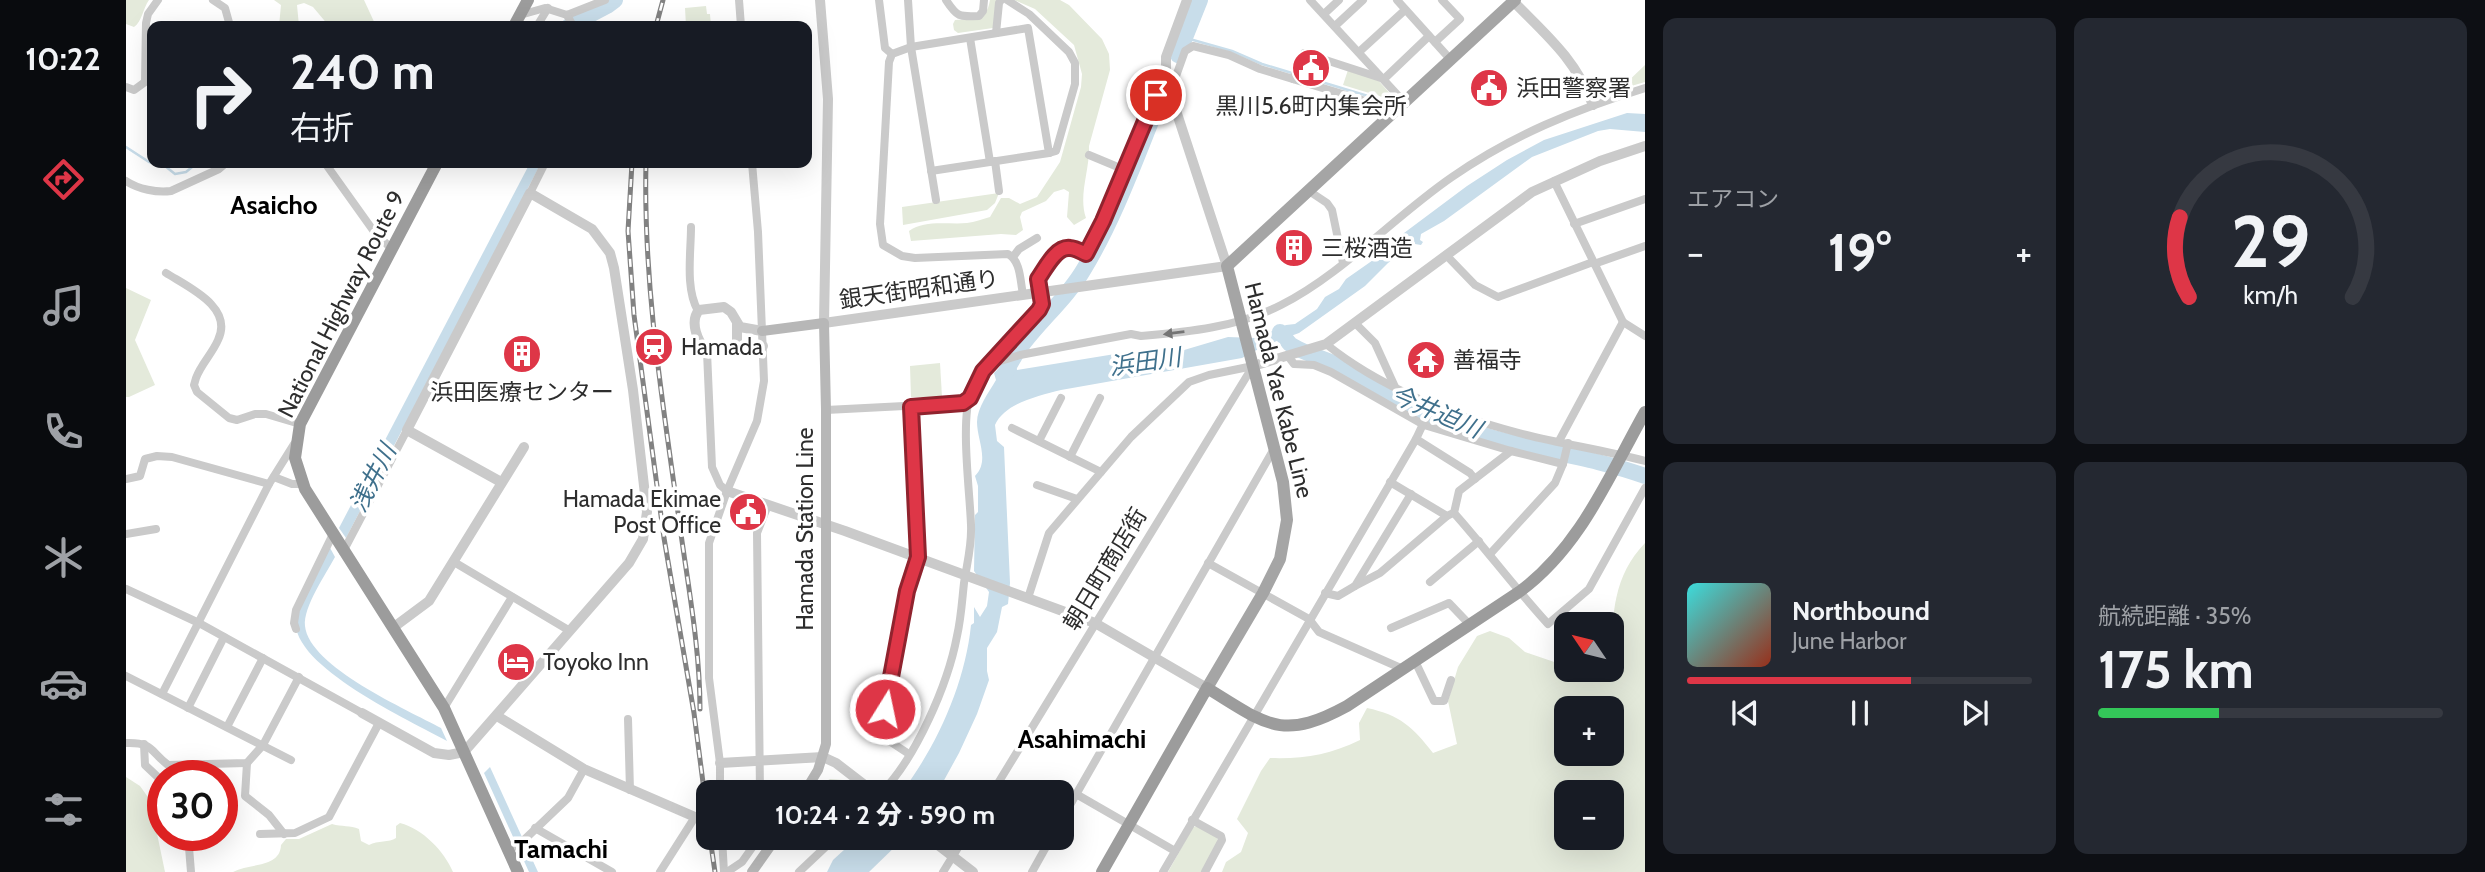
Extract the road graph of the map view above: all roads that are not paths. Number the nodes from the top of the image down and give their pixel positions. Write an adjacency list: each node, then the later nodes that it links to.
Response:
1 (158, 0): 41 (street)
2 (214, 0): 24 (street)
3 (528, 0): 25 (highway)
4 (605, 0): 23 (street)
5 (739, 0): 27 (street)
6 (820, 0): 80 (street)
7 (879, 0): 36 (street)
8 (908, 0): 34 (street)
9 (946, 0): 10 (street)
10 (984, 0)
11 (1001, 0): 31 (street)
12 (1007, 0): 28 (street)
13 (1187, 0): 38 (street)
14 (1310, 0): 22 (street)
15 (1339, 0): 22 (street)
16 (1363, 0): 29 (street)
17 (1397, 0): 21 (street)
18 (1442, 0): 33 (street)
19 (1514, 1): 37 (main road, Hamada Yae Kabe Line); 44 (street)
20 (548, 8): 23 (street); 25 (street); 26 (street)
21 (1405, 10): 33 (street); 35 (street)
22 (1324, 14): 29 (street)
23 (570, 20)
24 (229, 21)
25 (517, 21)
26 (540, 21)
27 (741, 21)
28 (1040, 25): 30 (street); 47 (street)
29 (1335, 26): 35 (street)
30 (1028, 27): 31 (street); 47 (street)
31 (996, 33): 32 (street)
32 (970, 38): 34 (street); 49 (street)
33 (1432, 39): 37 (street); 40 (street)
34 (911, 47): 36 (street); 56 (street)
35 (1359, 52): 40 (street)
36 (892, 54): 70 (street)
37 (1450, 59): 45 (main road, Hamada Yae Kabe Line)
38 (1166, 73): 43 (street); 55 (street)
39 (1295, 76): 40 (street); 43 (street); 45 (street)
40 (1384, 79): 45 (street)
41 (126, 87)
42 (1645, 88): 44 (street)
43 (1170, 93): 73 (street)
44 (1594, 105): 71 (street)
45 (1400, 106): 60 (main road, Hamada Yae Kabe Line)
46 (1645, 146): 58 (street)
47 (1049, 153): 49 (street)
48 (1089, 155): 55 (street)
49 (992, 162): 56 (street); 59 (street)
50 (220, 168): 57 (street)
51 (328, 168): 68 (street)
52 (434, 168): 68 (highway, National Highway Route 9)
53 (542, 168): 61 (street)
54 (752, 168): 83 (street)
55 (1125, 170): 75 (street)
56 (931, 171): 63 (street)
57 (126, 181)
58 (1554, 181): 64 (street); 69 (street)
59 (999, 191)
60 (1309, 191): 71 (street); 73 (main road, Hamada Yae Kabe Line)
61 (530, 193): 103 (street); 154 (street)
62 (1645, 199): 64 (street)
63 (936, 200)
64 (1574, 224): 72 (street)
65 (691, 227): 77 (street)
66 (1037, 238): 70 (street)
67 (1645, 246): 72 (street)
68 (392, 248): 101 (highway, National Highway Route 9)
69 (1446, 255): 72 (street); 81 (street)
70 (1013, 257): 76 (street)
71 (1343, 263): 78 (street)
72 (1593, 263): 79 (street)
73 (1227, 266): 75 (street, 銀天街昭和通り); 78 (main road, Hamada Yae Kabe Line)
74 (166, 273): 101 (street)
75 (1041, 291): 76 (street, 銀天街昭和通り); 90 (street)
76 (1023, 294): 80 (street, 銀天街昭和通り)
77 (698, 311): 82 (street); 88 (street)
78 (1242, 321): 90 (street, one-way to 90); 91 (main road, Hamada Yae Kabe Line)
79 (1623, 322): 84 (street); 107 (street)
80 (824, 323): 83 (main road); 98 (main road, Hamada Station Line)
81 (1355, 323): 85 (street); 92 (street)
82 (737, 324): 83 (street); 87 (street)
83 (762, 331): 86 (street)
84 (1645, 336)
85 (1326, 344): 89 (street); 92 (street)
86 (763, 346): 87 (street); 124 (street)
87 (737, 349): 88 (street)
88 (707, 352): 124 (street)
89 (1293, 355): 91 (street); 100 (street)
90 (991, 364): 93 (street)
91 (1253, 364): 109 (main road, Hamada Yae Kabe Line); 115 (street); 149 (street, 朝日町商店街)
92 (1395, 387): 96 (street)
93 (970, 398): 97 (street); 138 (street)
94 (1061, 398): 105 (street)
95 (1100, 398): 111 (street)
96 (1431, 406): 100 (street); 107 (street)
97 (911, 407): 98 (street); 135 (street)
98 (826, 410): 129 (main road, Hamada Station Line)
99 (1645, 412): 112 (highway)
100 (1425, 423): 104 (street); 110 (street)
101 (300, 424): 106 (highway, National Highway Route 9)
102 (1013, 428): 105 (street)
103 (407, 430): 119 (street); 133 (street)
104 (1416, 439): 117 (street); 120 (street)
105 (1039, 441): 111 (street)
106 (296, 442): 118 (street); 121 (highway, National Highway Route 9)
107 (1565, 443): 112 (street); 114 (street)
108 (524, 447): 119 (street)
109 (1275, 447): 137 (street); 143 (main road, Hamada Yae Kabe Line)
110 (1511, 451): 114 (street); 117 (street)
111 (1070, 457): 115 (street)
112 (1620, 457): 113 (street); 142 (highway)
113 (1645, 461)
114 (1564, 462): 134 (street)
115 (1101, 472): 126 (street)
116 (126, 479): 118 (street)
117 (1475, 479): 128 (street)
118 (272, 481): 121 (street); 148 (street)
119 (501, 482): 136 (street)
120 (1390, 482): 125 (street); 144 (street)
121 (303, 484): 133 (highway, National Highway Route 9)
122 (1037, 485): 126 (street)
123 (1645, 488): 142 (street)
124 (727, 491): 127 (street); 181 (street)
125 (1411, 494): 128 (street); 140 (street)
126 (1077, 499): 146 (street)
127 (768, 505): 129 (street); 180 (street)
128 (1451, 515): 132 (street); 140 (street)
129 (825, 525): 135 (street); 178 (main road, Hamada Station Line)
130 (156, 529): 131 (street)
131 (126, 534)
132 (1479, 541): 134 (street); 139 (street)
133 (338, 543): 151 (highway, National Highway Route 9); 153 (street)
134 (1490, 554): 142 (street)
135 (918, 557): 138 (street); 177 (street)
136 (454, 562): 145 (street); 151 (street)
137 (1209, 563): 143 (street); 156 (street)
138 (968, 576): 146 (street); 177 (street)
139 (1430, 582)
140 (1355, 586): 144 (street)
141 (126, 589): 148 (street)
142 (1519, 592): 150 (highway)
143 (1263, 593): 147 (street); 163 (main road, Hamada Yae Kabe Line)
144 (1325, 593): 147 (street)
145 (512, 597): 154 (street); 166 (street)
146 (1028, 598): 149 (street)
147 (1309, 620): 159 (street); 169 (street)
148 (199, 623): 155 (street); 164 (street)
149 (1095, 623): 156 (street); 190 (street, 朝日町商店街)
150 (1470, 625): 152 (street); 158 (highway)
151 (394, 627): 166 (highway, National Highway Route 9)
152 (1391, 628)
153 (296, 629)
154 (570, 631): 168 (street)
155 (224, 637): 157 (street); 165 (street)
156 (1155, 656): 163 (street); 192 (street)
157 (263, 658): 161 (street); 172 (street)
158 (1415, 661): 159 (highway); 162 (street)
159 (1403, 669): 169 (highway)
160 (126, 676): 164 (street)
161 (299, 677): 167 (street); 175 (street)
162 (1451, 680)
163 (1207, 688): 169 (highway); 196 (highway)
164 (162, 694): 165 (street)
165 (188, 708): 172 (street)
166 (444, 708): 176 (highway, National Highway Route 9)
167 (362, 713): 171 (street)
168 (497, 716): 176 (street); 184 (street)
169 (1253, 716): 195 (street)
170 (628, 719): 191 (street)
171 (379, 723): 176 (street); 199 (street)
172 (227, 727): 175 (street)
173 (126, 743): 174 (street)
174 (144, 744): 182 (street); 183 (street)
175 (263, 745): 179 (street); 182 (street)
176 (464, 752): 200 (highway, National Highway Route 9)
177 (909, 754): 189 (street)
178 (823, 757): 180 (street); 187 (main road, Hamada Station Line); 188 (street)
179 (291, 760)
180 (760, 760): 181 (street); 186 (street)
181 (720, 762): 185 (street)
182 (247, 763): 199 (street)
183 (147, 767)
184 (584, 769): 191 (street); 197 (street)
185 (720, 780)
186 (760, 780)
187 (811, 780)
188 (858, 780)
189 (890, 780)
190 (1000, 780)
191 (631, 790): 194 (street)
192 (1076, 794): 193 (street); 196 (street)
193 (1074, 798)
194 (695, 817): 214 (street)
195 (1192, 820): 209 (street); 223 (street)
196 (1129, 825): 209 (street); 221 (highway)
197 (535, 828): 200 (street); 213 (street)
198 (260, 834): 199 (street)
199 (284, 834)
200 (512, 848): 212 (highway, National Highway Route 9)
201 (723, 850): 215 (street)
202 (750, 850): 215 (street)
203 (768, 850): 216 (main road)
204 (822, 850): 217 (street)
205 (937, 850): 210 (street)
206 (957, 850): 210 (street)
207 (1044, 850): 220 (street)
208 (189, 851): 211 (street)
209 (1175, 851): 222 (street)
210 (947, 866): 218 (street); 219 (street)
211 (191, 872)
212 (518, 872)
213 (612, 872)
214 (660, 872)
215 (725, 872)
216 (752, 872)
217 (799, 872)
218 (938, 872)
219 (973, 872)
220 (1032, 872)
221 (1102, 872)
222 (1163, 872)
223 (1205, 872)

